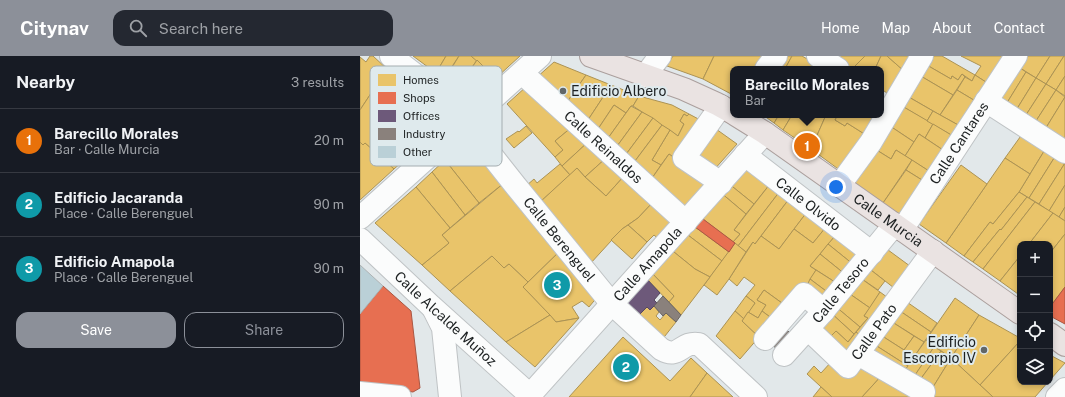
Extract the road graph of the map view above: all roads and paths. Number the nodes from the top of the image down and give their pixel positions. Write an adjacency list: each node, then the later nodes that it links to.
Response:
1 (391, 56): 9 (street, Calle Berenguel)
2 (540, 56): 12 (street)
3 (591, 56): 13 (main road, Calle Murcia)
4 (660, 56): 13 (street)
5 (776, 56): 10 (street)
6 (818, 56): 11 (street)
7 (922, 56): 15 (street)
8 (1016, 56): 16 (street, Calle Cantares)
9 (404, 66)
10 (768, 66)
11 (833, 66)
12 (522, 73): 14 (street); 30 (street, Calle Reinaldos)
13 (645, 76): 18 (main road, Calle Murcia)
14 (502, 91)
15 (888, 99): 17 (street)
16 (986, 101): 23 (street); 31 (street, Calle Cantares)
17 (884, 109)
18 (730, 111)
19 (730, 112): 27 (street)
20 (742, 118): 22 (main road, Calle Murcia)
21 (880, 118): 28 (street)
22 (765, 133): 24 (street, Calle Amapola); 28 (main road, Calle Murcia)
23 (1065, 152)
24 (745, 155): 27 (street, Calle Amapola); 34 (street, Calle Olvido)
25 (418, 166): 29 (street)
26 (501, 166): 35 (street, Calle Berenguel)
27 (720, 183): 30 (street, Calle Amapola)
28 (839, 186): 31 (main road, Calle Murcia)
29 (360, 218)
30 (686, 222): 35 (street, Calle Amapola)
31 (898, 227): 33 (main road, Calle Murcia); 34 (street, Calle Tesoro)
32 (360, 239): 40 (street, Calle Alcalde Muñoz)
33 (933, 252): 37 (main road, Calle Murcia); 43 (street, Calle Pato)
34 (872, 253): 36 (street, Calle Tesoro)
35 (612, 304): 45 (street, Calle Berenguel); 49 (street, Calle Amapola)
36 (824, 311): 38 (street, Calle Tesoro); 41 (street)
37 (1017, 311)
38 (808, 329): 43 (street, Calle Pato); 44 (street, Calle Tesoro)
39 (1053, 336): 42 (main road)
40 (453, 338): 49 (street, Calle Alcalde Muñoz); 51 (street, Calle Alcalde Muñoz)
41 (765, 339)
42 (1065, 344)
43 (858, 354): 47 (street)
44 (784, 355)
45 (750, 384)
46 (1065, 389): 52 (street)
47 (924, 392)
48 (360, 393): 50 (street)
49 (531, 396)
50 (400, 397)
51 (450, 397)
52 (1057, 397)

